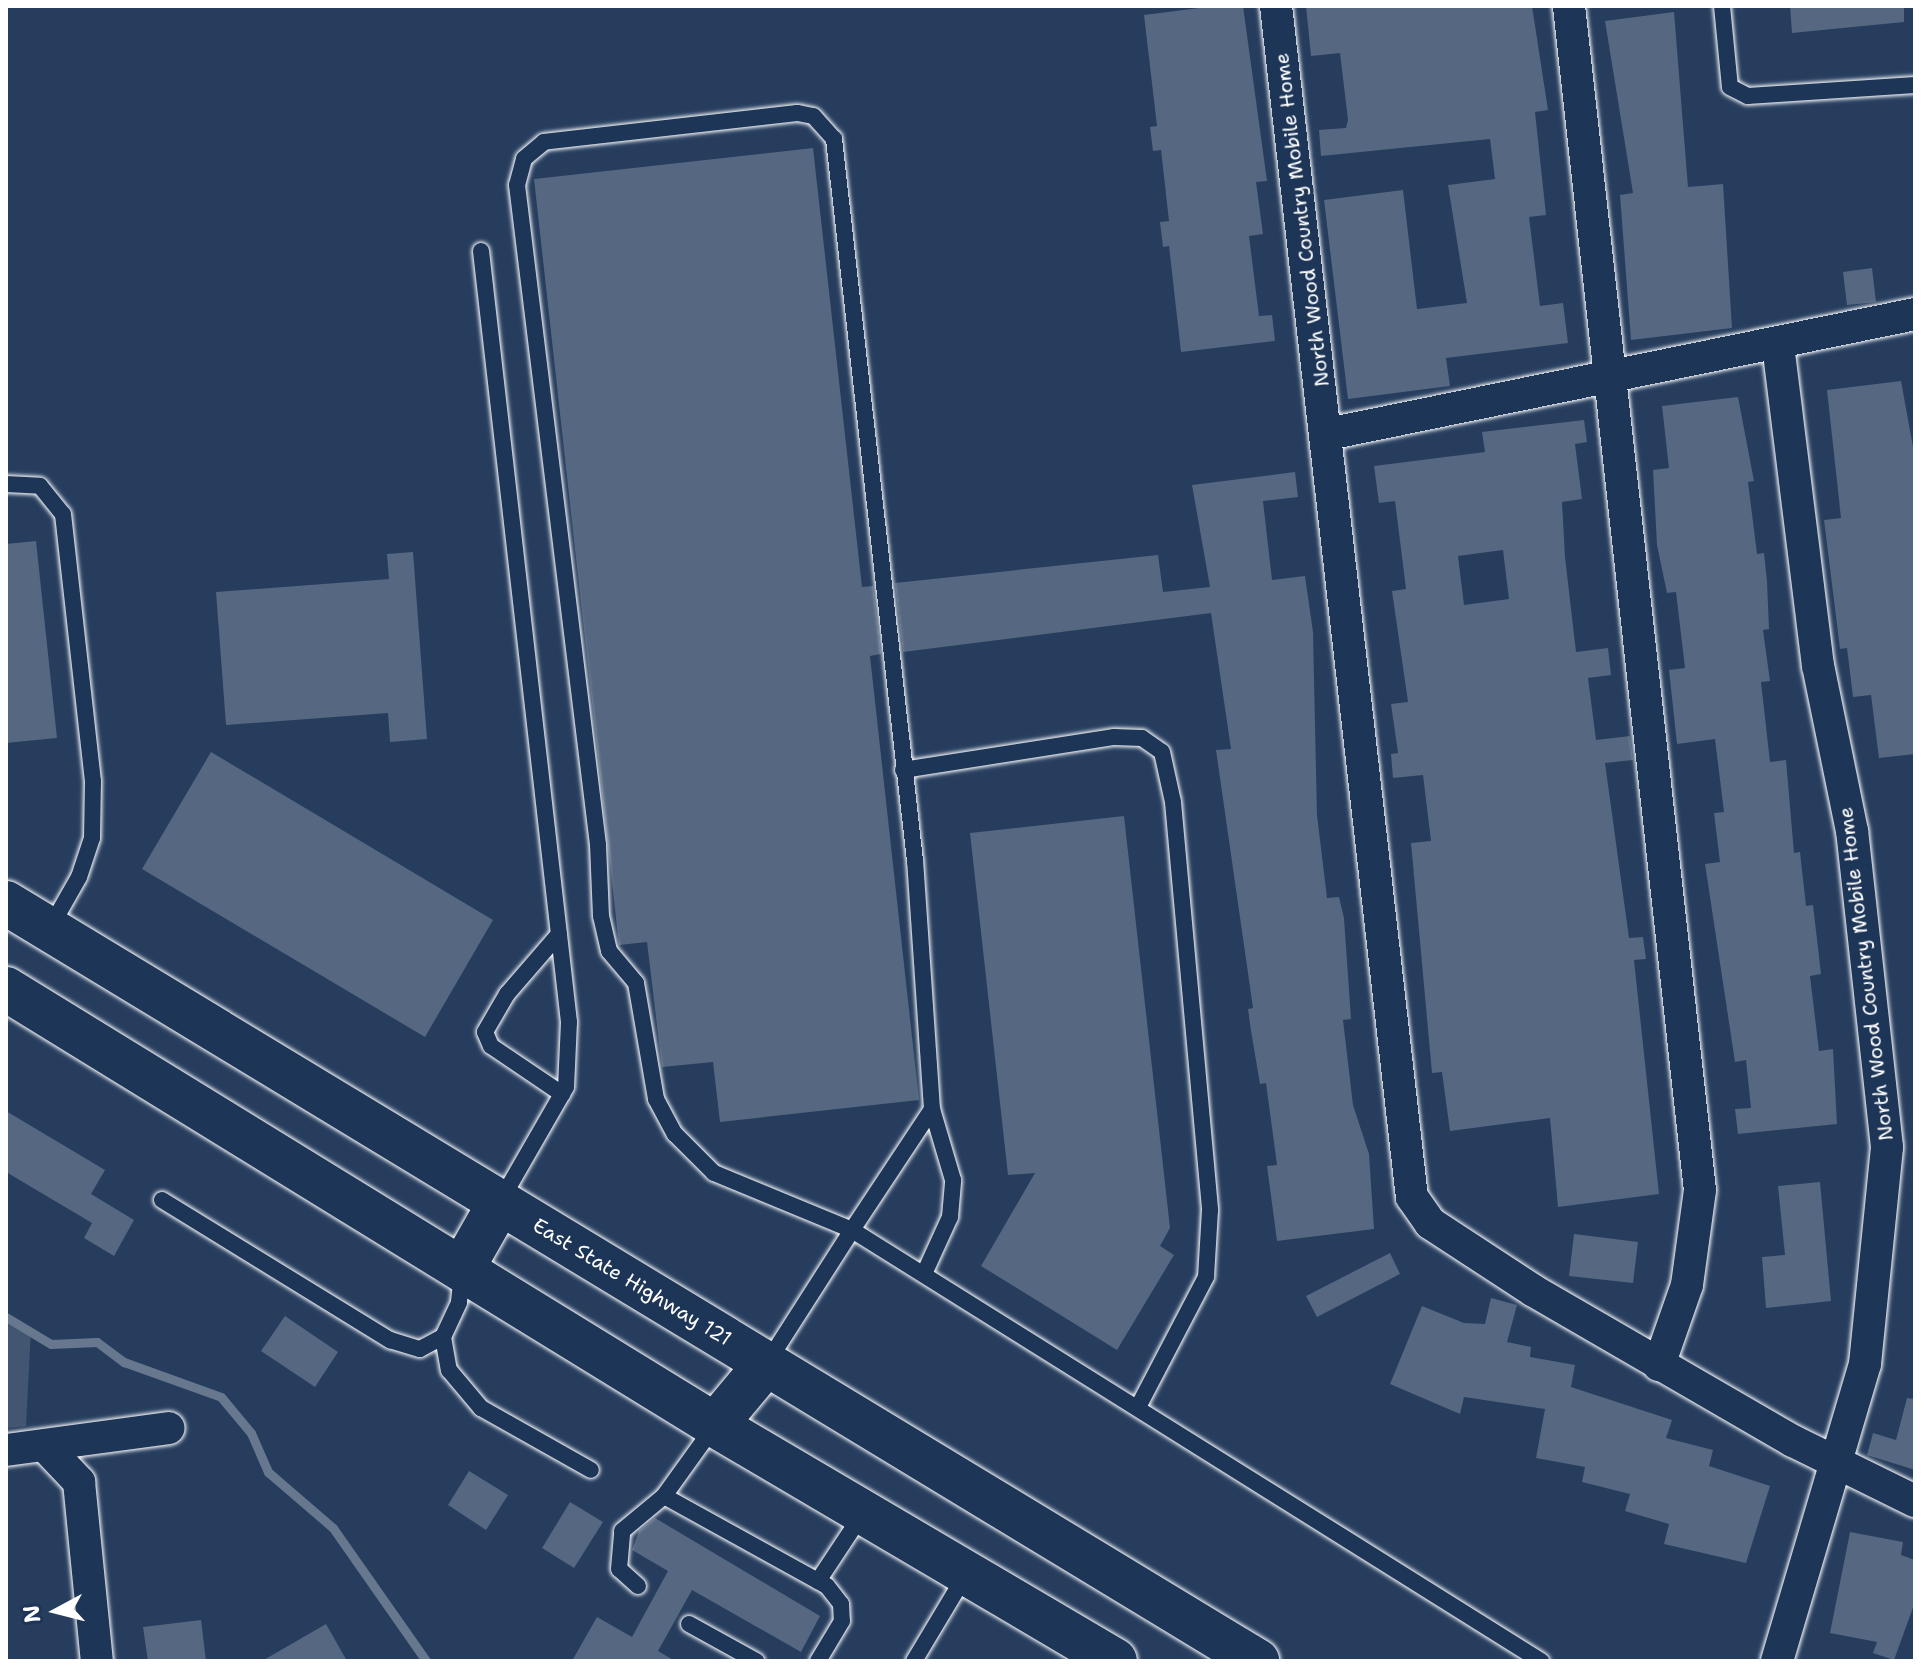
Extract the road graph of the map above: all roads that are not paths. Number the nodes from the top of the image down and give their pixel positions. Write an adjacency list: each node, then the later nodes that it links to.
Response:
1 (1276, 6): 9 (street, North Wood Country Mobile Home)
2 (1569, 6): 8 (street)
3 (1722, 6): 4 (lane)
4 (1915, 85)
5 (481, 251): 14 (lane)
6 (1915, 314): 7 (street)
7 (1778, 343): 8 (street); 31 (street, North Wood Country Mobile Home)
8 (1614, 375): 9 (street); 25 (street)
9 (1328, 434): 25 (street, North Wood Country Mobile Home)
10 (6, 484): 13 (lane)
11 (903, 770): 17 (lane); 20 (lane); 26 (lane)
12 (6, 903): 13 (main road, East State Highway 121)
13 (49, 929): 19 (main road, East State Highway 121)
14 (559, 934): 16 (lane); 16 (lane)
15 (6, 989): 21 (main road)
16 (562, 1094): 19 (lane)
17 (932, 1109): 20 (lane); 22 (lane)
18 (162, 1200): 23 (lane)
19 (500, 1202): 21 (main road); 24 (main road, East State Highway 121)
20 (852, 1230): 22 (lane); 24 (lane)
21 (462, 1269): 23 (lane); 27 (main road)
22 (924, 1274): 26 (lane)
23 (443, 1337): 32 (lane)
24 (766, 1364): 27 (main road); 40 (main road, East State Highway 121)
25 (1659, 1365): 31 (street, North Wood Country Mobile Home)
26 (1139, 1405): 46 (lane)
27 (715, 1425): 33 (lane); 35 (main road)
28 (169, 1428): 29 (street)
29 (45, 1446): 30 (street); 41 (street)
30 (6, 1450)
31 (1834, 1461): 34 (street, North Wood Country Mobile Home); 47 (street)
32 (591, 1470)
33 (664, 1496): 37 (lane); 38 (lane)
34 (1915, 1501)
35 (864, 1511): 36 (main road); 37 (lane)
36 (967, 1573): 44 (lane); 45 (main road)
37 (818, 1581): 43 (lane)
38 (638, 1586)
39 (689, 1624): 42 (lane)
40 (1236, 1656)
41 (97, 1661)
42 (756, 1661)
43 (818, 1661)
44 (914, 1661)
45 (1115, 1661)
46 (1541, 1661)
47 (1777, 1661)

